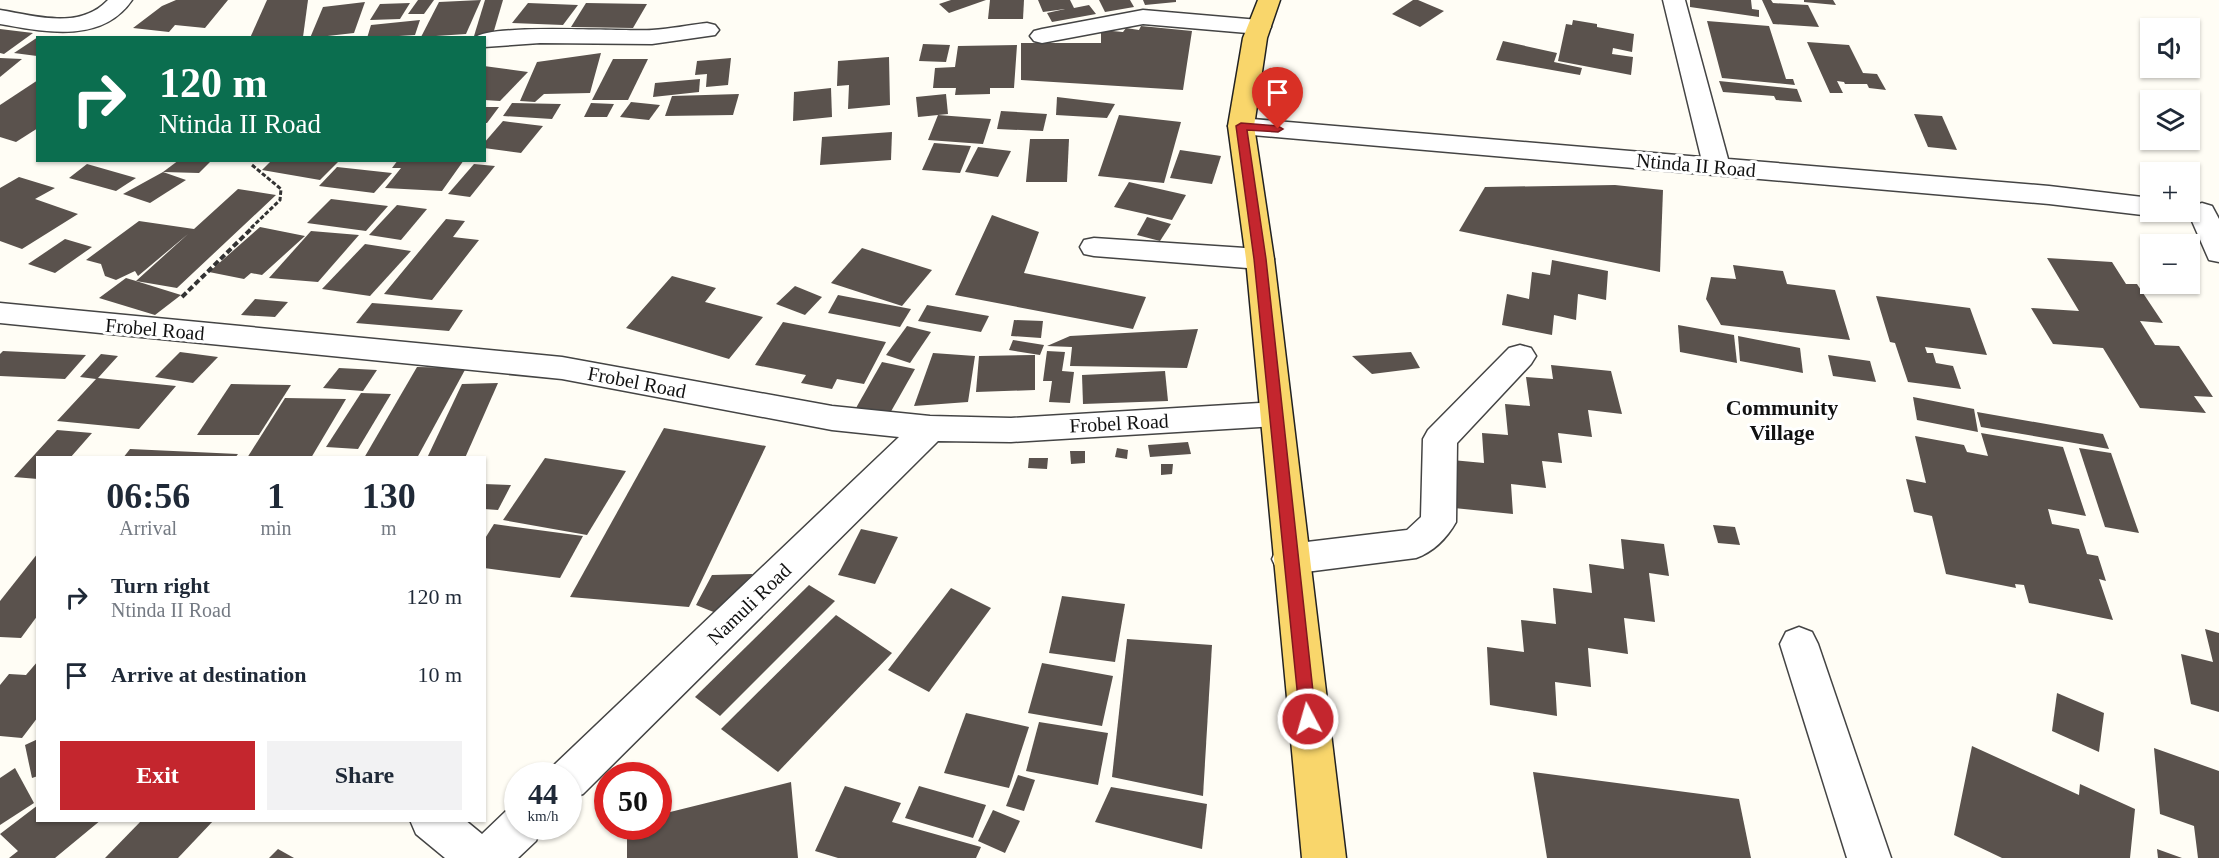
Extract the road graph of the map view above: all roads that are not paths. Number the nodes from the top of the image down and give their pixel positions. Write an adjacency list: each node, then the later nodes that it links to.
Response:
1 (121, 0): 5 (street)
2 (1674, 0): 12 (street)
3 (1268, 1): 6 (main road)
4 (0, 17): 5 (street)
5 (84, 23): 8 (street)
6 (1259, 27): 9 (street); 11 (main road)
7 (707, 30): 10 (street)
8 (97, 36)
9 (1042, 36)
10 (486, 40)
11 (1241, 126): 12 (street, Ntinda II Road); 17 (main road)
12 (1717, 167): 13 (street, Ntinda II Road)
13 (2140, 206)
14 (2204, 212): 16 (street)
15 (1094, 247): 17 (street)
16 (2219, 253)
17 (1260, 259): 20 (main road)
18 (8, 322): 21 (street, Frobel Road)
19 (1520, 356): 22 (street)
20 (1275, 414): 21 (street, Frobel Road); 22 (main road)
21 (930, 428): 24 (street, Namuli Road)
22 (1290, 559): 29 (main road)
23 (1799, 644): 30 (street)
24 (582, 766)
25 (434, 822): 27 (street)
26 (507, 840): 28 (street)
27 (479, 858)
28 (488, 858)
29 (1324, 858)
30 (1869, 858)

